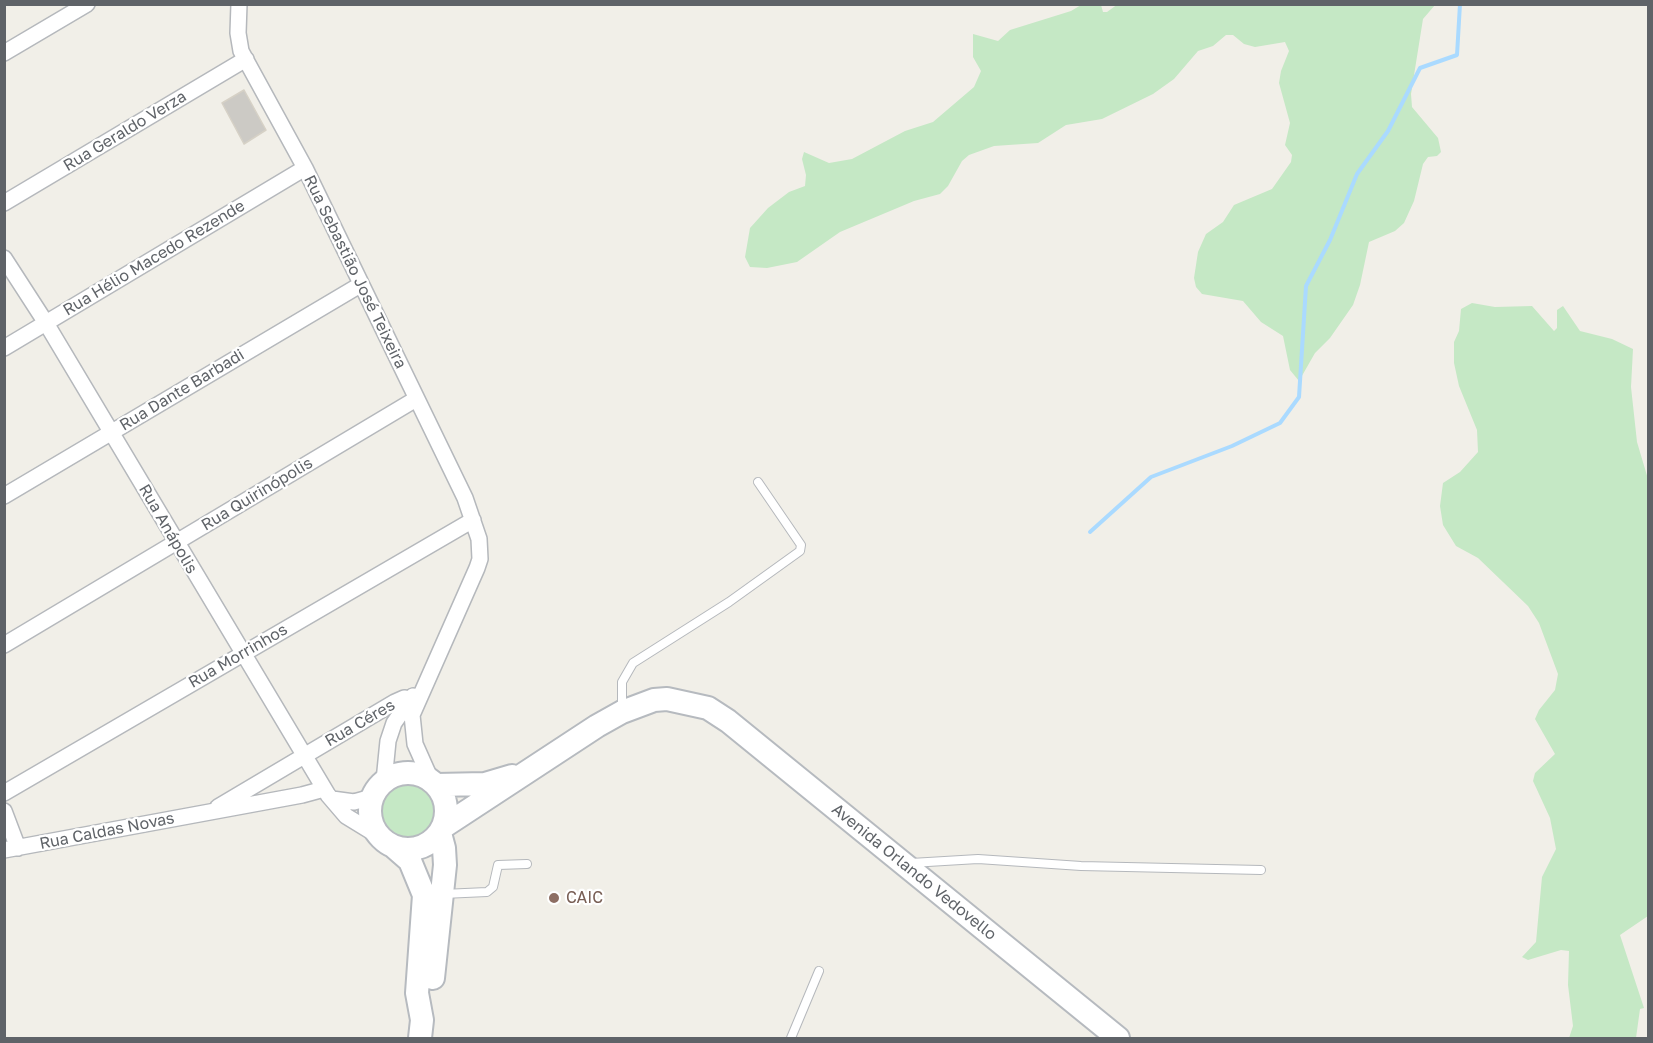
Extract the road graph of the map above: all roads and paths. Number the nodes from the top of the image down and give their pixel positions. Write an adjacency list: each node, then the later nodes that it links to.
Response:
1 (87, 4): 3 (street)
2 (239, 4): 4 (street, Rua Sebastião José Teixeira)
3 (4, 53)
4 (246, 59): 5 (street, Rua Sebastião José Teixeira); 6 (street, Rua Geraldo Verza)
5 (305, 168): 8 (street, Rua Sebastião José Teixeira); 9 (street, Rua Hélio Macedo Rezende)
6 (4, 203)
7 (4, 258): 9 (street, Rua Anápolis)
8 (360, 285): 11 (street, Rua Sebastião José Teixeira); 12 (street, Rua Dante Barbadi)
9 (46, 323): 10 (street, Rua Hélio Macedo Rezende); 12 (street, Rua Anápolis)
10 (4, 348)
11 (416, 399): 15 (street, Rua Sebastião José Teixeira); 16 (street, Rua Quirinópolis)
12 (111, 432): 14 (street, Rua Dante Barbadi); 16 (street, Rua Anápolis)
13 (758, 482): 20 (lane)
14 (4, 496)
15 (473, 520): 18 (street, Rua Morrinhos); 19 (street, Rua Sebastião José Teixeira)
16 (176, 543): 17 (street, Rua Quirinópolis); 18 (street, Rua Anápolis)
17 (4, 645)
18 (242, 653): 21 (street, Rua Anápolis); 25 (street, Rua Morrinhos)
19 (413, 700): 21 (street, Rua Céres); 23 (street); 24 (street)
20 (622, 712): 22 (street); 32 (street, Avenida Orlando Vedovello)
21 (305, 756): 26 (street, Rua Anápolis); 28 (street, Rua Caldas Novas)
22 (525, 772): 23 (street); 29 (street)
23 (434, 783): 24 (street); 29 (street)
24 (378, 789): 26 (street); 30 (street)
25 (4, 793)
26 (328, 794): 28 (street, Rua Caldas Novas); 30 (street, Rua Anápolis)
27 (4, 811): 31 (street)
28 (210, 812): 31 (street, Rua Caldas Novas)
29 (442, 830): 30 (street); 35 (street)
30 (386, 841): 37 (street)
31 (11, 849)
32 (904, 863): 34 (lane); 39 (street, Avenida Orlando Vedovello)
33 (527, 864): 35 (lane)
34 (1261, 870)
35 (442, 894): 37 (street)
36 (819, 971): 38 (lane)
37 (421, 1029)
38 (791, 1038)
39 (1118, 1038)

